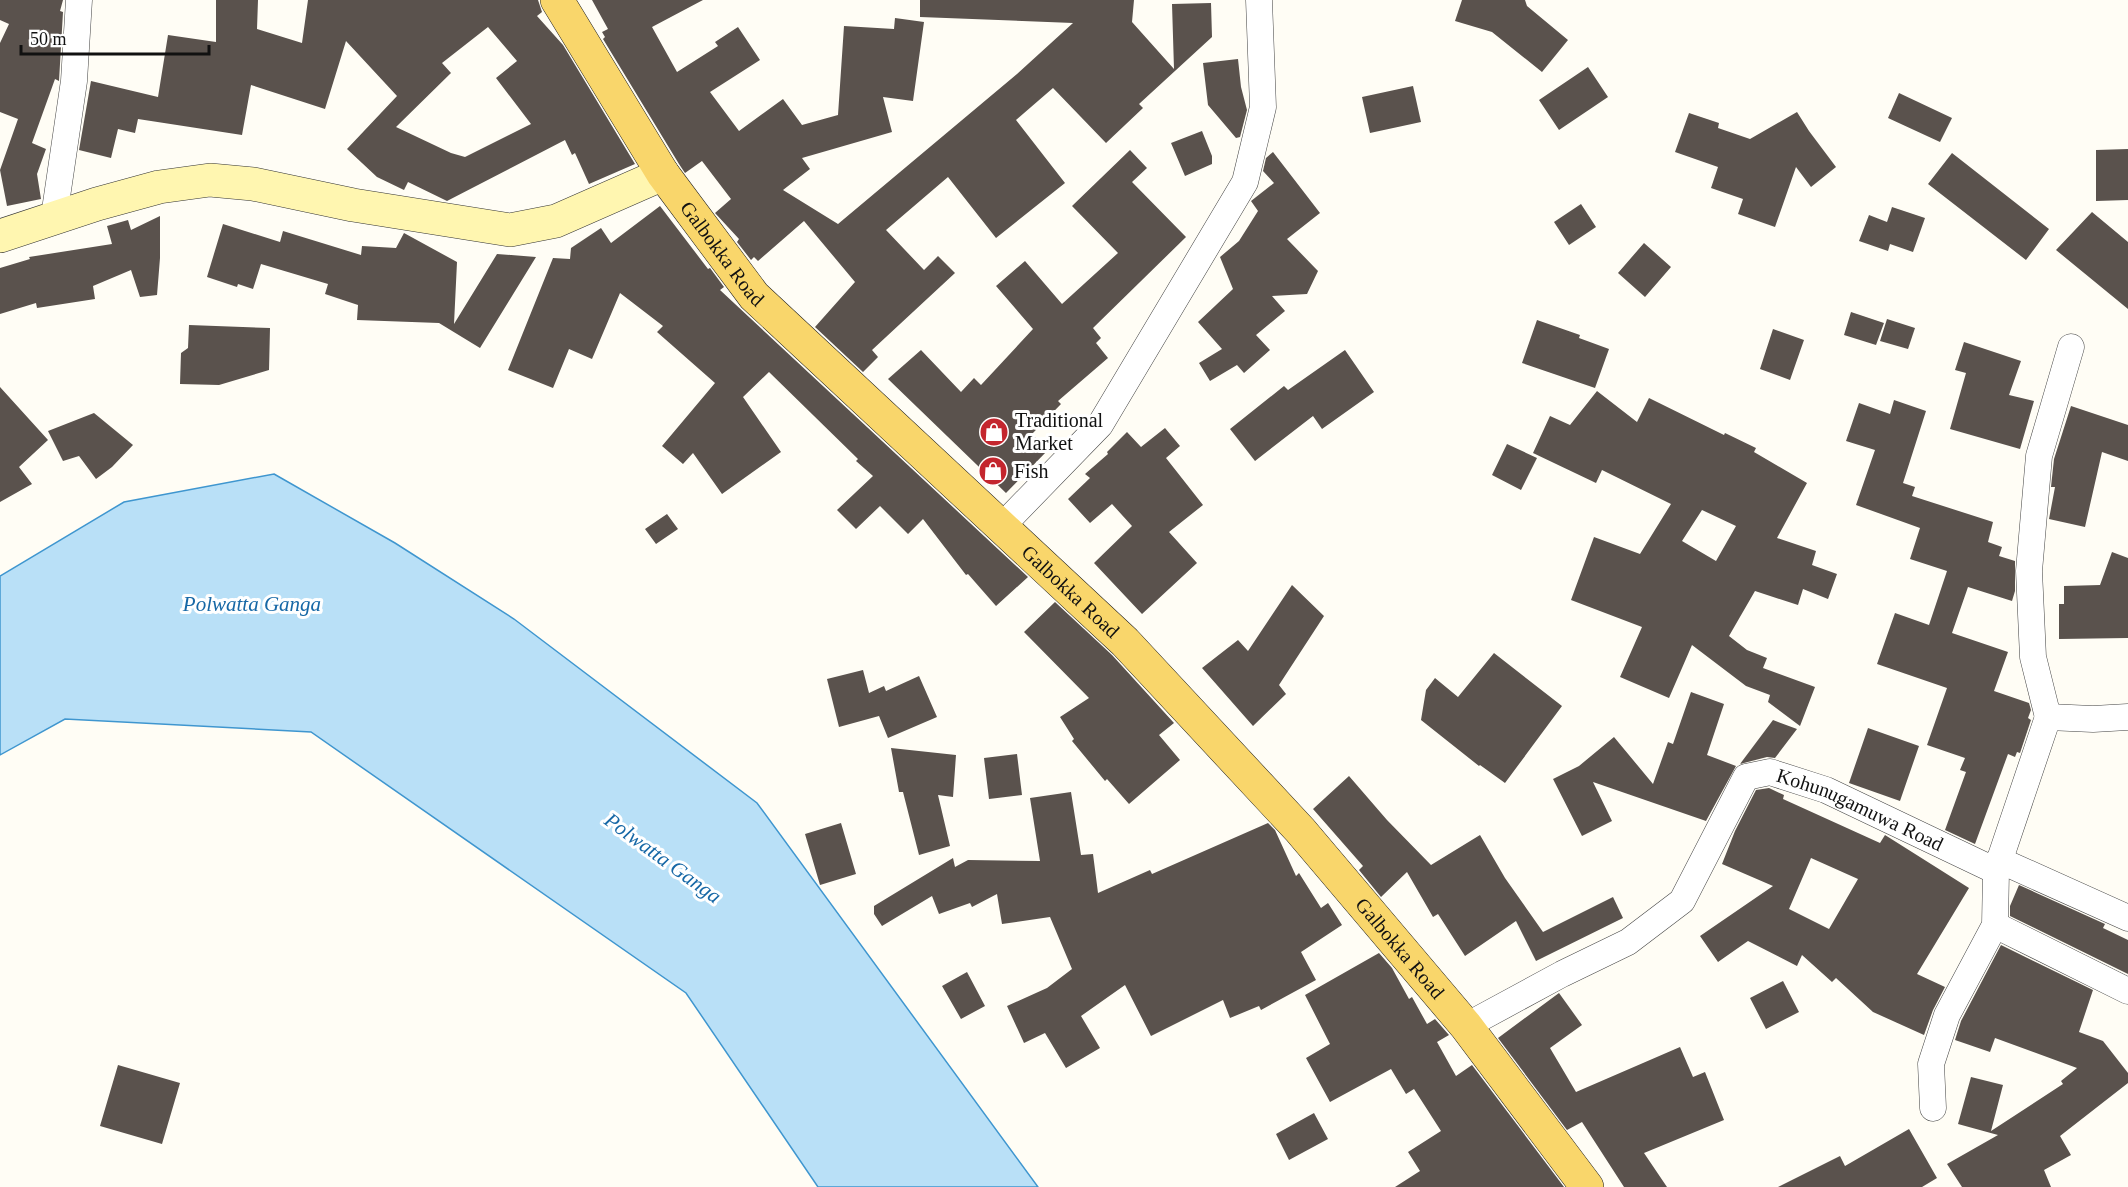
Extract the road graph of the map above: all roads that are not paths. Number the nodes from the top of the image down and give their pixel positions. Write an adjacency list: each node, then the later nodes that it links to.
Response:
1 (79, 0): 5 (street)
2 (557, 0): 4 (main road, Galbokka Road)
3 (1259, 0): 8 (street)
4 (663, 174): 5 (main road); 8 (main road, Galbokka Road)
5 (54, 217): 6 (main road)
6 (0, 236)
7 (2070, 347): 9 (street)
8 (1002, 526): 15 (main road, Galbokka Road)
9 (2048, 717): 10 (street); 11 (street)
10 (2128, 717)
11 (1997, 866): 12 (street); 13 (street); 15 (street, Kohunugamuwa Road)
12 (2128, 918)
13 (1995, 925): 14 (street); 16 (street)
14 (2128, 991)
15 (1466, 1026): 17 (main road, Galbokka Road)
16 (1933, 1108)
17 (1587, 1187)

